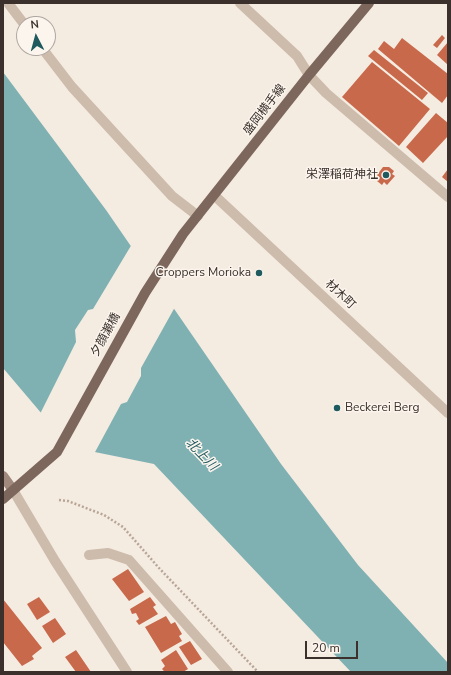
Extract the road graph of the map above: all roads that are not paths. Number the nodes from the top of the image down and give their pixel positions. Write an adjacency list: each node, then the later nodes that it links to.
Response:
1 (8, 3): 4 (street)
2 (240, 3): 6 (street)
3 (369, 3): 6 (main road, 盛岡横手線)
4 (18, 16)
5 (48, 56): 9 (street)
6 (309, 75): 7 (main road, 盛岡横手線); 8 (street)
7 (215, 196): 9 (main road, 盛岡横手線); 11 (street, 材木町)
8 (448, 197)
9 (198, 216): 10 (main road, 盛岡横手線)
10 (183, 234): 13 (main road, 夕顔瀬橋)
11 (448, 413)
12 (3, 476): 13 (main road)
13 (13, 490): 14 (main road); 16 (street)
14 (3, 500)
15 (89, 555): 17 (street)
16 (127, 672)
17 (228, 672)

